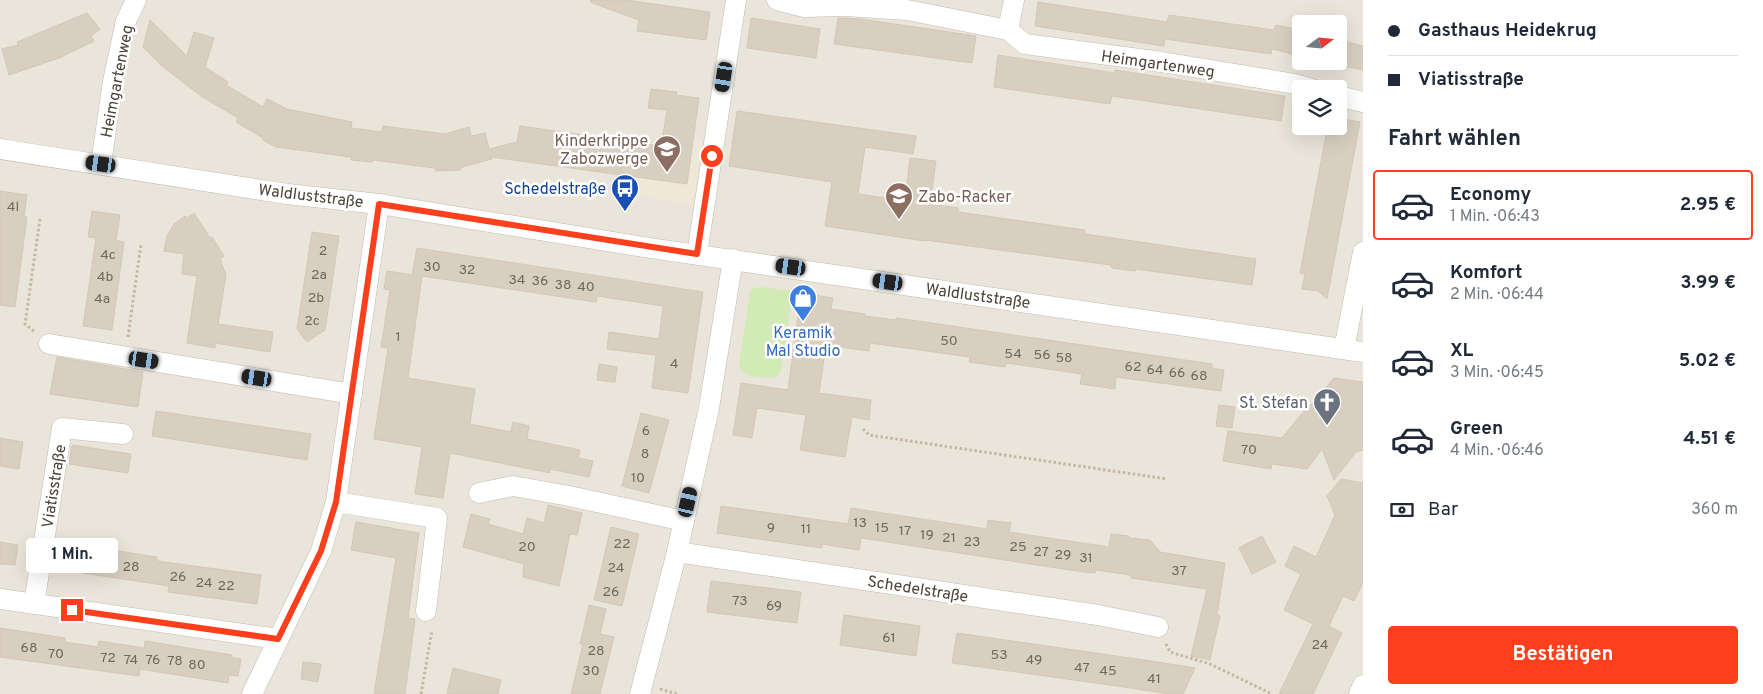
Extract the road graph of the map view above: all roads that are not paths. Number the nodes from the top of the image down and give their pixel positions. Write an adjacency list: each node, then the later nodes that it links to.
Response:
1 (136, 0): 10 (street, Heimgartenweg)
2 (736, 0): 13 (street)
3 (777, 0): 5 (street, Heimgartenweg)
4 (1014, 0): 5 (street)
5 (1008, 30): 6 (street, Heimgartenweg)
6 (1292, 84)
7 (1347, 98): 8 (street)
8 (1363, 102)
9 (0, 149): 10 (street, Waldluststraße)
10 (101, 164): 11 (street, Waldluststraße)
11 (379, 204): 13 (street, Waldluststraße); 17 (street)
12 (1363, 252): 16 (street)
13 (697, 254): 14 (street, Waldluststraße)
14 (733, 259): 16 (street, Waldluststraße); 21 (street)
15 (49, 344): 17 (street)
16 (1353, 351)
17 (352, 394): 20 (street)
18 (123, 434): 24 (street, Viatisstraße)
19 (479, 493): 21 (street)
20 (336, 502): 25 (street); 27 (street)
21 (684, 522): 22 (street)
22 (677, 552): 26 (street, Schedelstraße); 30 (street)
23 (0, 599): 24 (street)
24 (34, 604): 27 (street)
25 (426, 611)
26 (1158, 628)
27 (278, 639): 29 (street)
28 (1363, 685): 31 (street)
29 (252, 694)
30 (640, 694)
31 (1359, 694)

